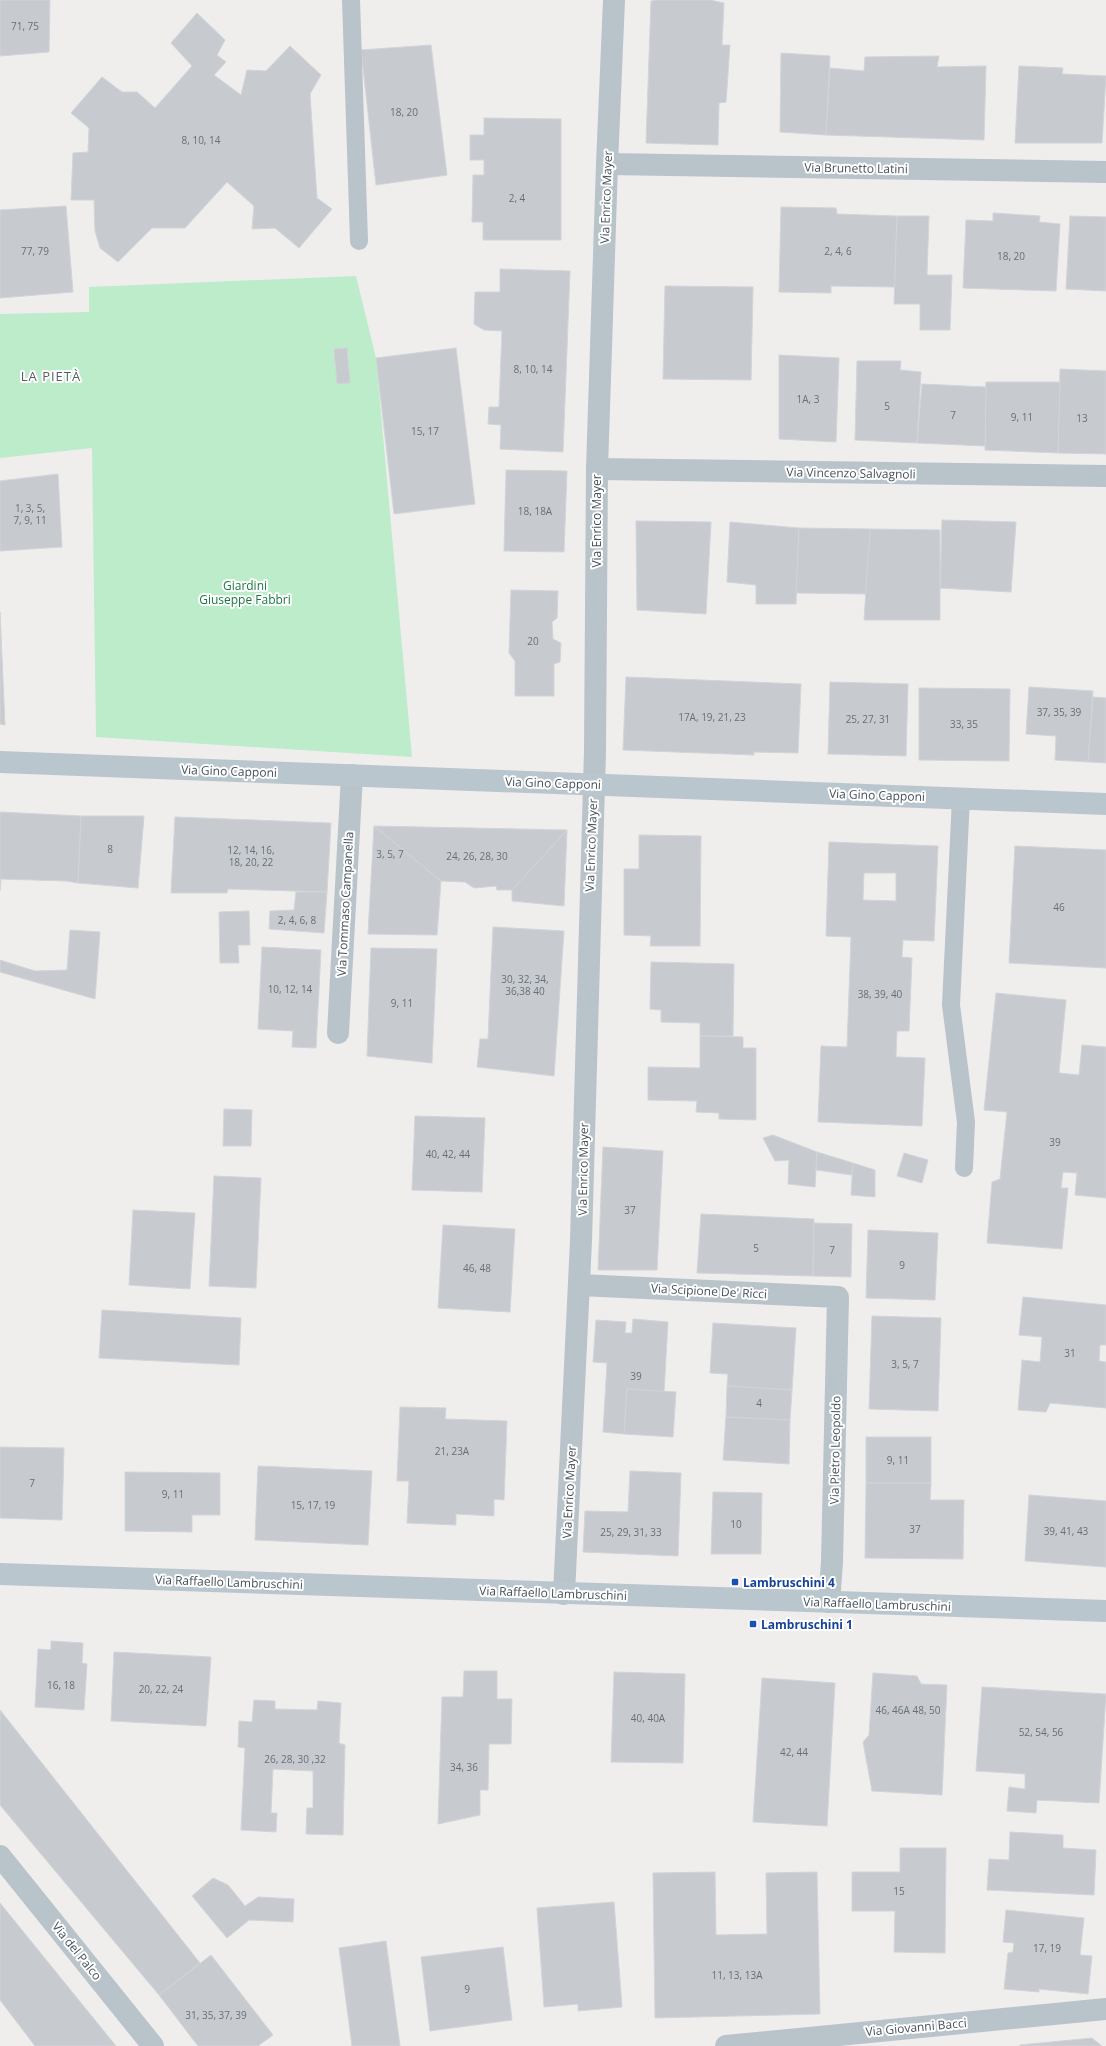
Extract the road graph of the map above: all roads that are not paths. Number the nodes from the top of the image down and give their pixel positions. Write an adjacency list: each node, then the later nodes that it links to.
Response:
1 (351, 0): 5 (lane)
2 (614, 0): 3 (street, Via Enrico Mayer)
3 (606, 164): 4 (street, Via Brunetto Latini); 6 (street, Via Enrico Mayer)
4 (1106, 172)
5 (359, 241)
6 (597, 469): 7 (street, Via Vincenzo Salvagnoli); 10 (street, Via Enrico Mayer)
7 (1106, 476)
8 (0, 762): 9 (street, Via Gino Capponi)
9 (352, 775): 10 (street, Via Gino Capponi); 13 (street, Via Tommaso Campanella)
10 (593, 784): 11 (street, Via Gino Capponi); 15 (street, Via Enrico Mayer)
11 (961, 798): 12 (street, Via Gino Capponi); 14 (lane)
12 (1106, 804)
13 (338, 1033)
14 (964, 1168)
15 (580, 1285): 16 (street, Via Scipione De' Ricci); 18 (street, Via Enrico Mayer)
16 (838, 1297): 19 (street, Via Pietro Leopoldo)
17 (0, 1574): 18 (street, Via Raffaello Lambruschini)
18 (564, 1594): 19 (street, Via Raffaello Lambruschini)
19 (829, 1602): 20 (street, Via Raffaello Lambruschini)
20 (1106, 1611)
21 (0, 1856): 23 (street, Via del Palco)
22 (1106, 2009): 24 (street, Via Giovanni Bacci)
23 (153, 2046)
24 (726, 2046)

